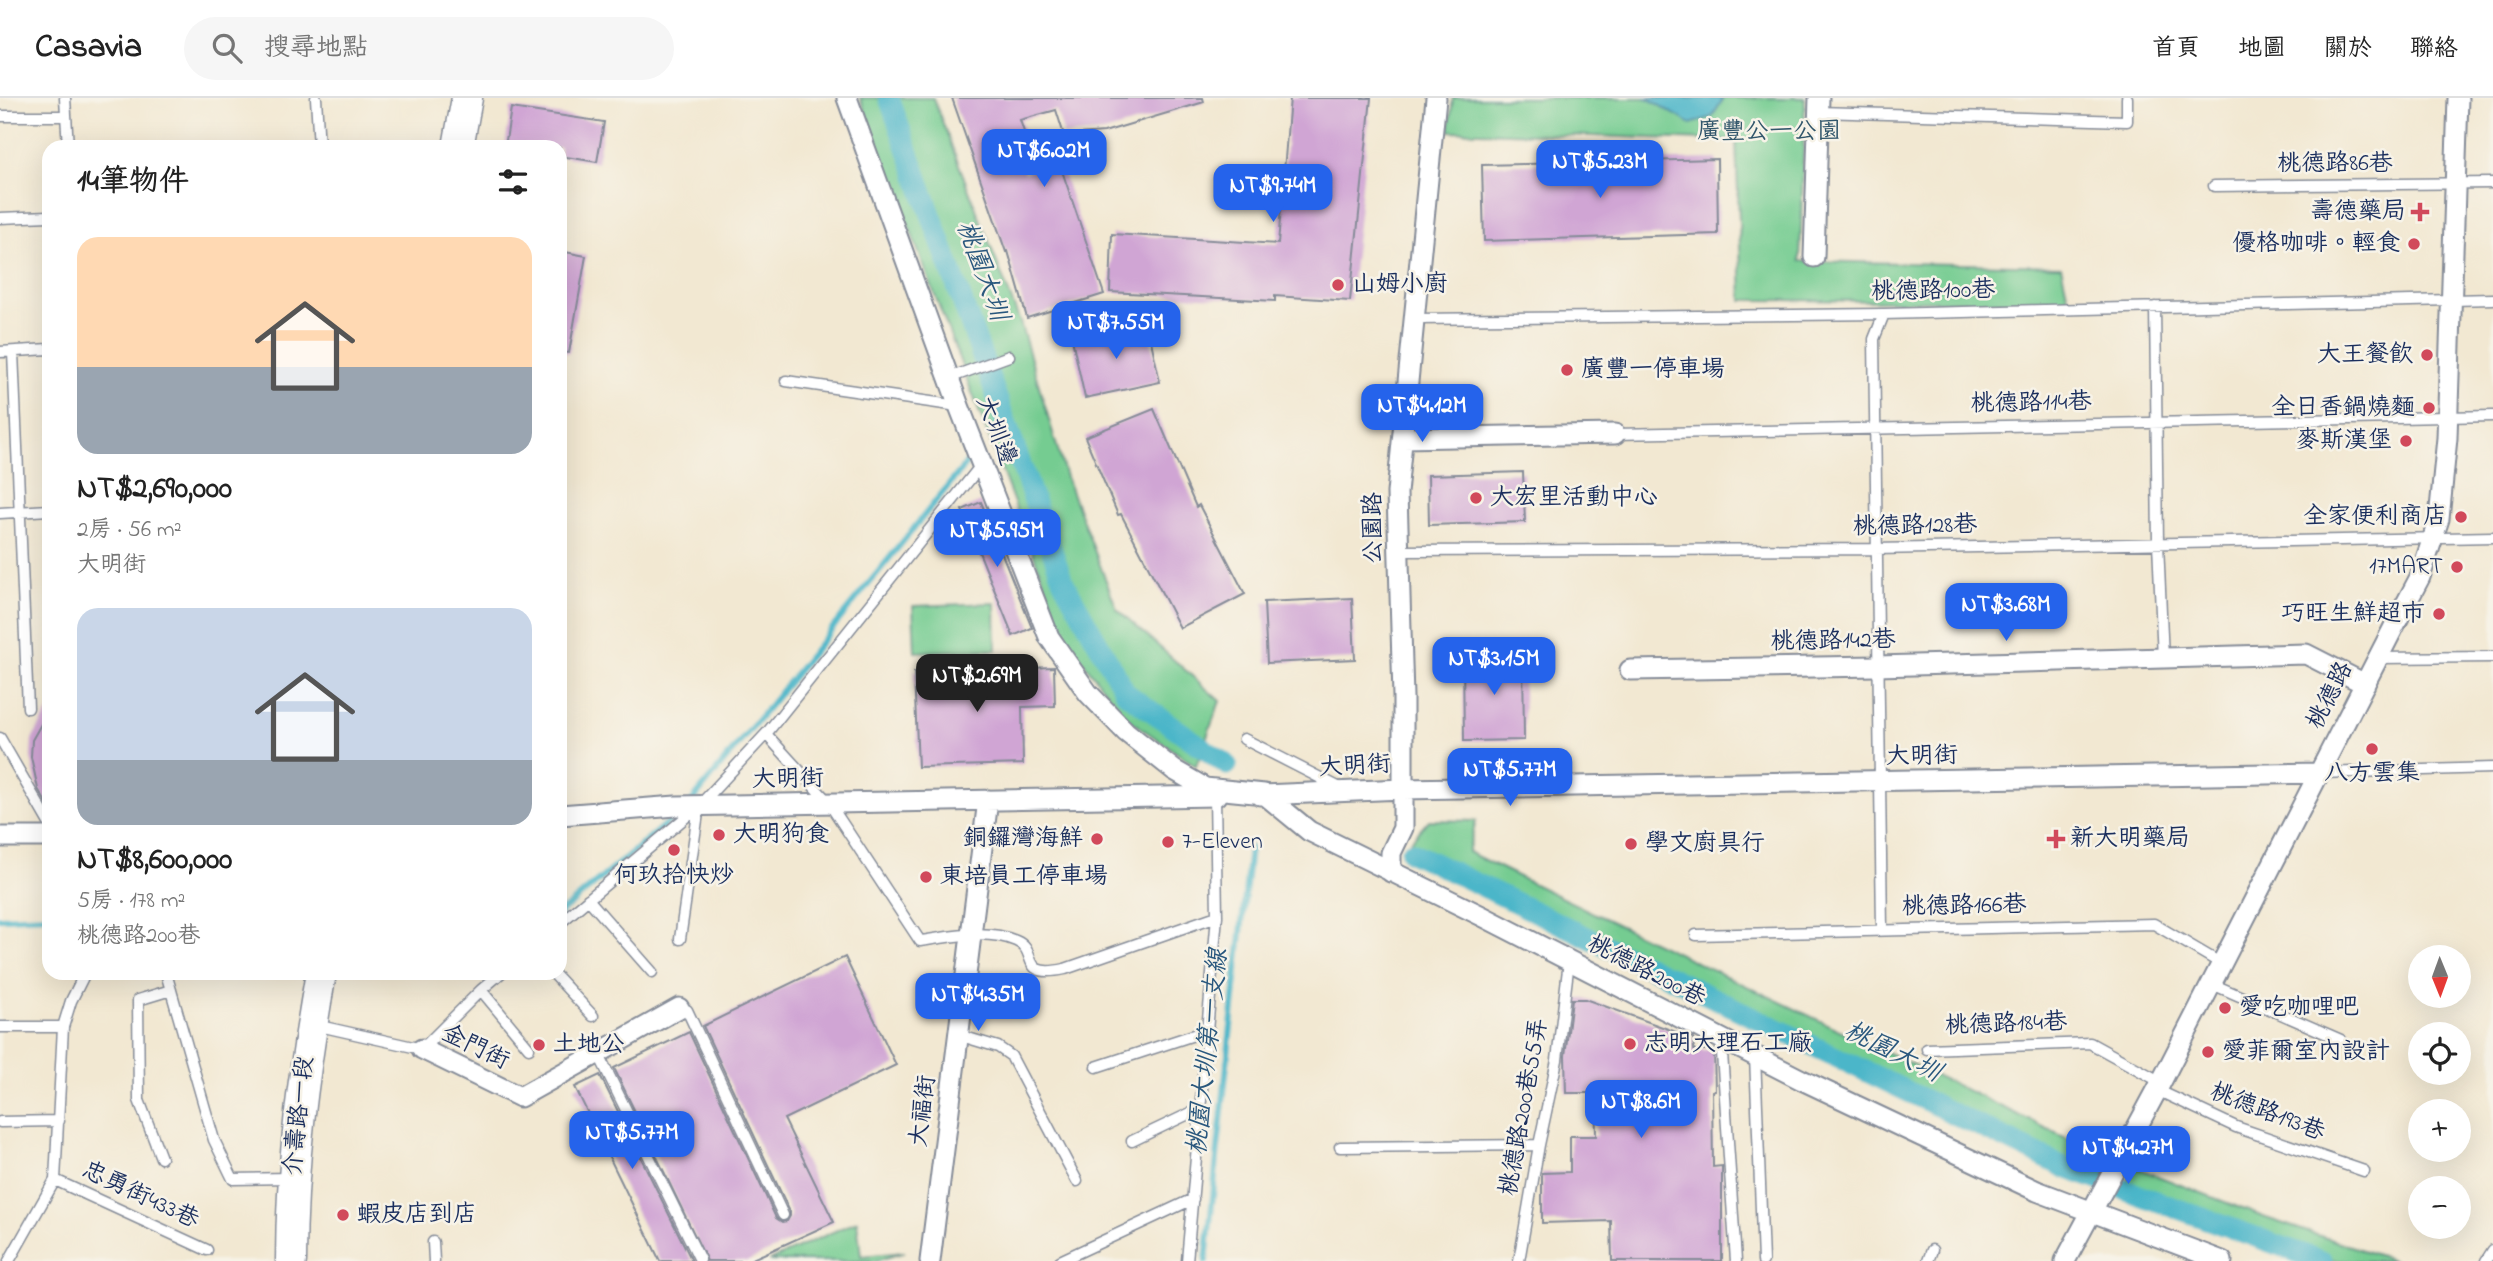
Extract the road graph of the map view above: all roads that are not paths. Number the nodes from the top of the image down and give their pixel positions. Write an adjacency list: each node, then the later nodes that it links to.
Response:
1 (65, 98): 9 (lane)
2 (316, 98): 12 (lane)
3 (467, 98): 13 (main road)
4 (847, 98): 29 (street, 大圳邊)
5 (1436, 98): 24 (street, 公園路)
6 (2127, 98): 8 (lane)
7 (2458, 98): 15 (street, 桃德路)
8 (1819, 105): 19 (street)
9 (66, 116): 10 (lane); 11 (lane)
10 (0, 117)
11 (68, 140)
12 (319, 140)
13 (459, 140)
14 (2493, 183): 15 (lane, 桃德路86巷)
15 (2455, 184): 16 (lane, 桃德路86巷); 20 (street, 桃德路)
16 (2214, 186)
17 (42, 216): 18 (lane)
18 (0, 218)
19 (1814, 257)
20 (2451, 299): 21 (lane, 桃德路100巷); 22 (lane, 桃德路100巷); 32 (street, 桃德路)
21 (2493, 299)
22 (2155, 307): 23 (lane, 桃德路100巷); 34 (lane)
23 (1884, 314): 24 (lane, 桃德路100巷); 35 (lane)
24 (1415, 320): 37 (street, 公園路)
25 (42, 350): 27 (lane)
26 (0, 352): 27 (lane)
27 (13, 352): 40 (lane)
28 (1009, 356): 29 (lane)
29 (957, 375): 31 (street, 大圳邊)
30 (786, 381): 31 (lane)
31 (959, 406): 38 (street, 大圳邊)
32 (2448, 416): 33 (lane, 桃德路114巷); 34 (lane, 桃德路114巷); 43 (street, 桃德路)
33 (2493, 416)
34 (2158, 422): 35 (lane, 桃德路114巷); 44 (lane)
35 (1874, 429): 36 (lane, 桃德路114巷); 45 (lane)
36 (1615, 434): 37 (street)
37 (1403, 438): 46 (street, 公園路)
38 (982, 464): 54 (lane); 62 (street, 大圳邊)
39 (42, 510): 40 (lane)
40 (22, 511): 41 (lane); 53 (lane)
41 (0, 513)
42 (2493, 537): 43 (lane, 桃德路128巷)
43 (2433, 538): 44 (lane, 桃德路128巷); 49 (street, 桃德路)
44 (2158, 543): 45 (lane, 桃德路128巷); 48 (lane)
45 (1876, 549): 46 (lane, 桃德路128巷); 50 (lane)
46 (1398, 551): 60 (street, 公園路)
47 (2493, 657): 49 (lane)
48 (2163, 659): 50 (street, 桃德路142巷); 52 (street, 桃德路142巷)
49 (2378, 659): 52 (street, 桃德路)
50 (1877, 666): 51 (street, 桃德路142巷); 59 (lane)
51 (1630, 670)
52 (2365, 684): 58 (street, 桃德路)
53 (28, 708)
54 (766, 734): 65 (lane); 66 (lane)
55 (0, 738): 67 (lane)
56 (1244, 739): 61 (lane)
57 (2493, 768): 58 (lane)
58 (2320, 773): 59 (street, 大明街); 80 (street, 桃德路)
59 (1879, 782): 60 (street, 大明街); 75 (lane)
60 (1403, 789): 61 (street, 大明街); 71 (street, 公園路)
61 (1349, 793): 62 (street, 大明街)
62 (1264, 794): 63 (street, 大明街); 71 (street, 桃德路200巷)
63 (1215, 796): 64 (street, 大明街); 73 (lane)
64 (988, 800): 65 (street, 大明街); 76 (street, 大福街)
65 (829, 803): 66 (street, 大明街); 76 (lane)
66 (697, 806): 68 (street, 大明街); 72 (lane); 78 (lane)
67 (42, 811)
68 (567, 814)
69 (0, 837): 70 (street)
70 (42, 837)
71 (1391, 872): 79 (street, 桃德路200巷)
72 (588, 899): 74 (lane); 81 (lane)
73 (1217, 916): 76 (lane); 95 (lane)
74 (567, 917)
75 (1882, 929): 77 (lane, 桃德路166巷); 80 (lane, 桃德路166巷)
76 (972, 933): 96 (street, 大福街)
77 (1696, 935)
78 (680, 939)
79 (1569, 960): 97 (street, 桃德路200巷); 110 (lane, 桃德路200巷55弄)
80 (2222, 964): 87 (street, 桃德路)
81 (652, 972)
82 (82, 980): 94 (lane)
83 (168, 980): 88 (lane)
84 (320, 980): 92 (main road, 介壽路一段)
85 (493, 980): 89 (lane)
86 (560, 980): 91 (lane)
87 (2212, 984): 98 (lane); 105 (street, 桃德路)
88 (171, 990): 112 (lane); 114 (lane)
89 (481, 990): 99 (lane); 100 (lane)
90 (679, 1008): 102 (street, 金門街); 119 (lane)
91 (593, 1016)
92 (312, 1024): 100 (lane, 金門街); 114 (main road, 介壽路一段)
93 (0, 1027): 94 (lane)
94 (62, 1027): 107 (lane)
95 (1209, 1030): 104 (lane); 106 (lane)
96 (958, 1035): 116 (lane); 129 (street, 大福街)
97 (1721, 1038): 103 (street, 桃德路200巷); 133 (lane)
98 (2341, 1040)
99 (529, 1048)
100 (422, 1049): 102 (street, 金門街)
101 (1927, 1049): 105 (lane, 桃德路184巷)
102 (598, 1052): 128 (lane)
103 (1755, 1055): 118 (street, 桃德路200巷); 134 (lane)
104 (1096, 1067)
105 (2159, 1086): 113 (lane, 桃德路193巷); 118 (street, 桃德路)
106 (1201, 1108): 109 (lane); 117 (lane)
107 (59, 1121): 108 (lane); 115 (lane)
108 (0, 1122)
109 (1132, 1140)
110 (1539, 1145): 111 (lane); 132 (lane, 桃德路200巷55弄)
111 (1340, 1147)
112 (161, 1158)
113 (2364, 1171)
114 (293, 1178): 126 (main road, 介壽路一段)
115 (55, 1180): 121 (lane, 忠勇街433巷); 125 (lane)
116 (1077, 1181)
117 (1193, 1199): 130 (lane); 131 (lane)
118 (2095, 1206): 136 (street); 137 (street, 桃德路200巷)
119 (783, 1215)
120 (433, 1242): 127 (lane)
121 (207, 1250)
122 (1932, 1250): 135 (lane)
123 (2493, 1250): 138 (lane)
124 (0, 1258): 125 (lane)
125 (7, 1261)
126 (291, 1261)
127 (434, 1261)
128 (700, 1261)
129 (930, 1261)
130 (1060, 1261)
131 (1187, 1261)
132 (1519, 1261)
133 (1735, 1261)
134 (1763, 1261)
135 (1928, 1261)
136 (2065, 1261)
137 (2222, 1261)
138 (2486, 1261)

